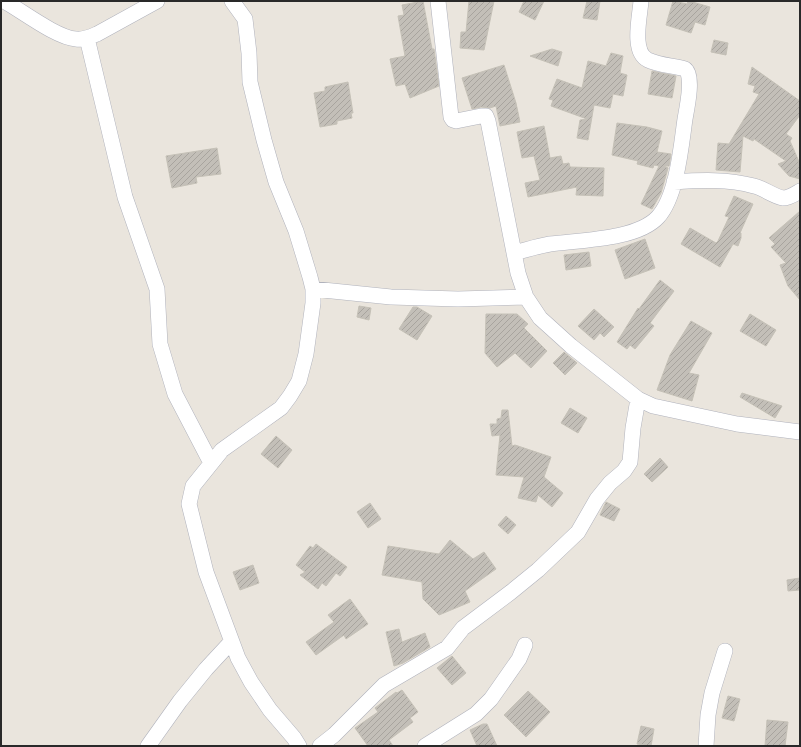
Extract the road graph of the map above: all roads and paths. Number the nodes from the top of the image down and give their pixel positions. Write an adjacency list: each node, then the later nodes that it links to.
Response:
1 (4, 1): 6 (street)
2 (156, 1): 6 (street)
3 (232, 1): 10 (street)
4 (438, 1): 9 (street)
5 (641, 1): 7 (street)
6 (87, 38): 14 (street)
7 (674, 182): 8 (street); 9 (street)
8 (800, 192)
9 (514, 253): 11 (street)
10 (313, 289): 11 (street); 14 (street)
11 (526, 297): 12 (street)
12 (638, 399): 13 (street); 20 (street)
13 (798, 427)
14 (211, 463): 15 (street)
15 (231, 642): 18 (street); 19 (street)
16 (525, 645): 21 (street)
17 (725, 651): 22 (street)
18 (148, 746)
19 (299, 746)
20 (320, 746)
21 (425, 746)
22 (706, 746)

